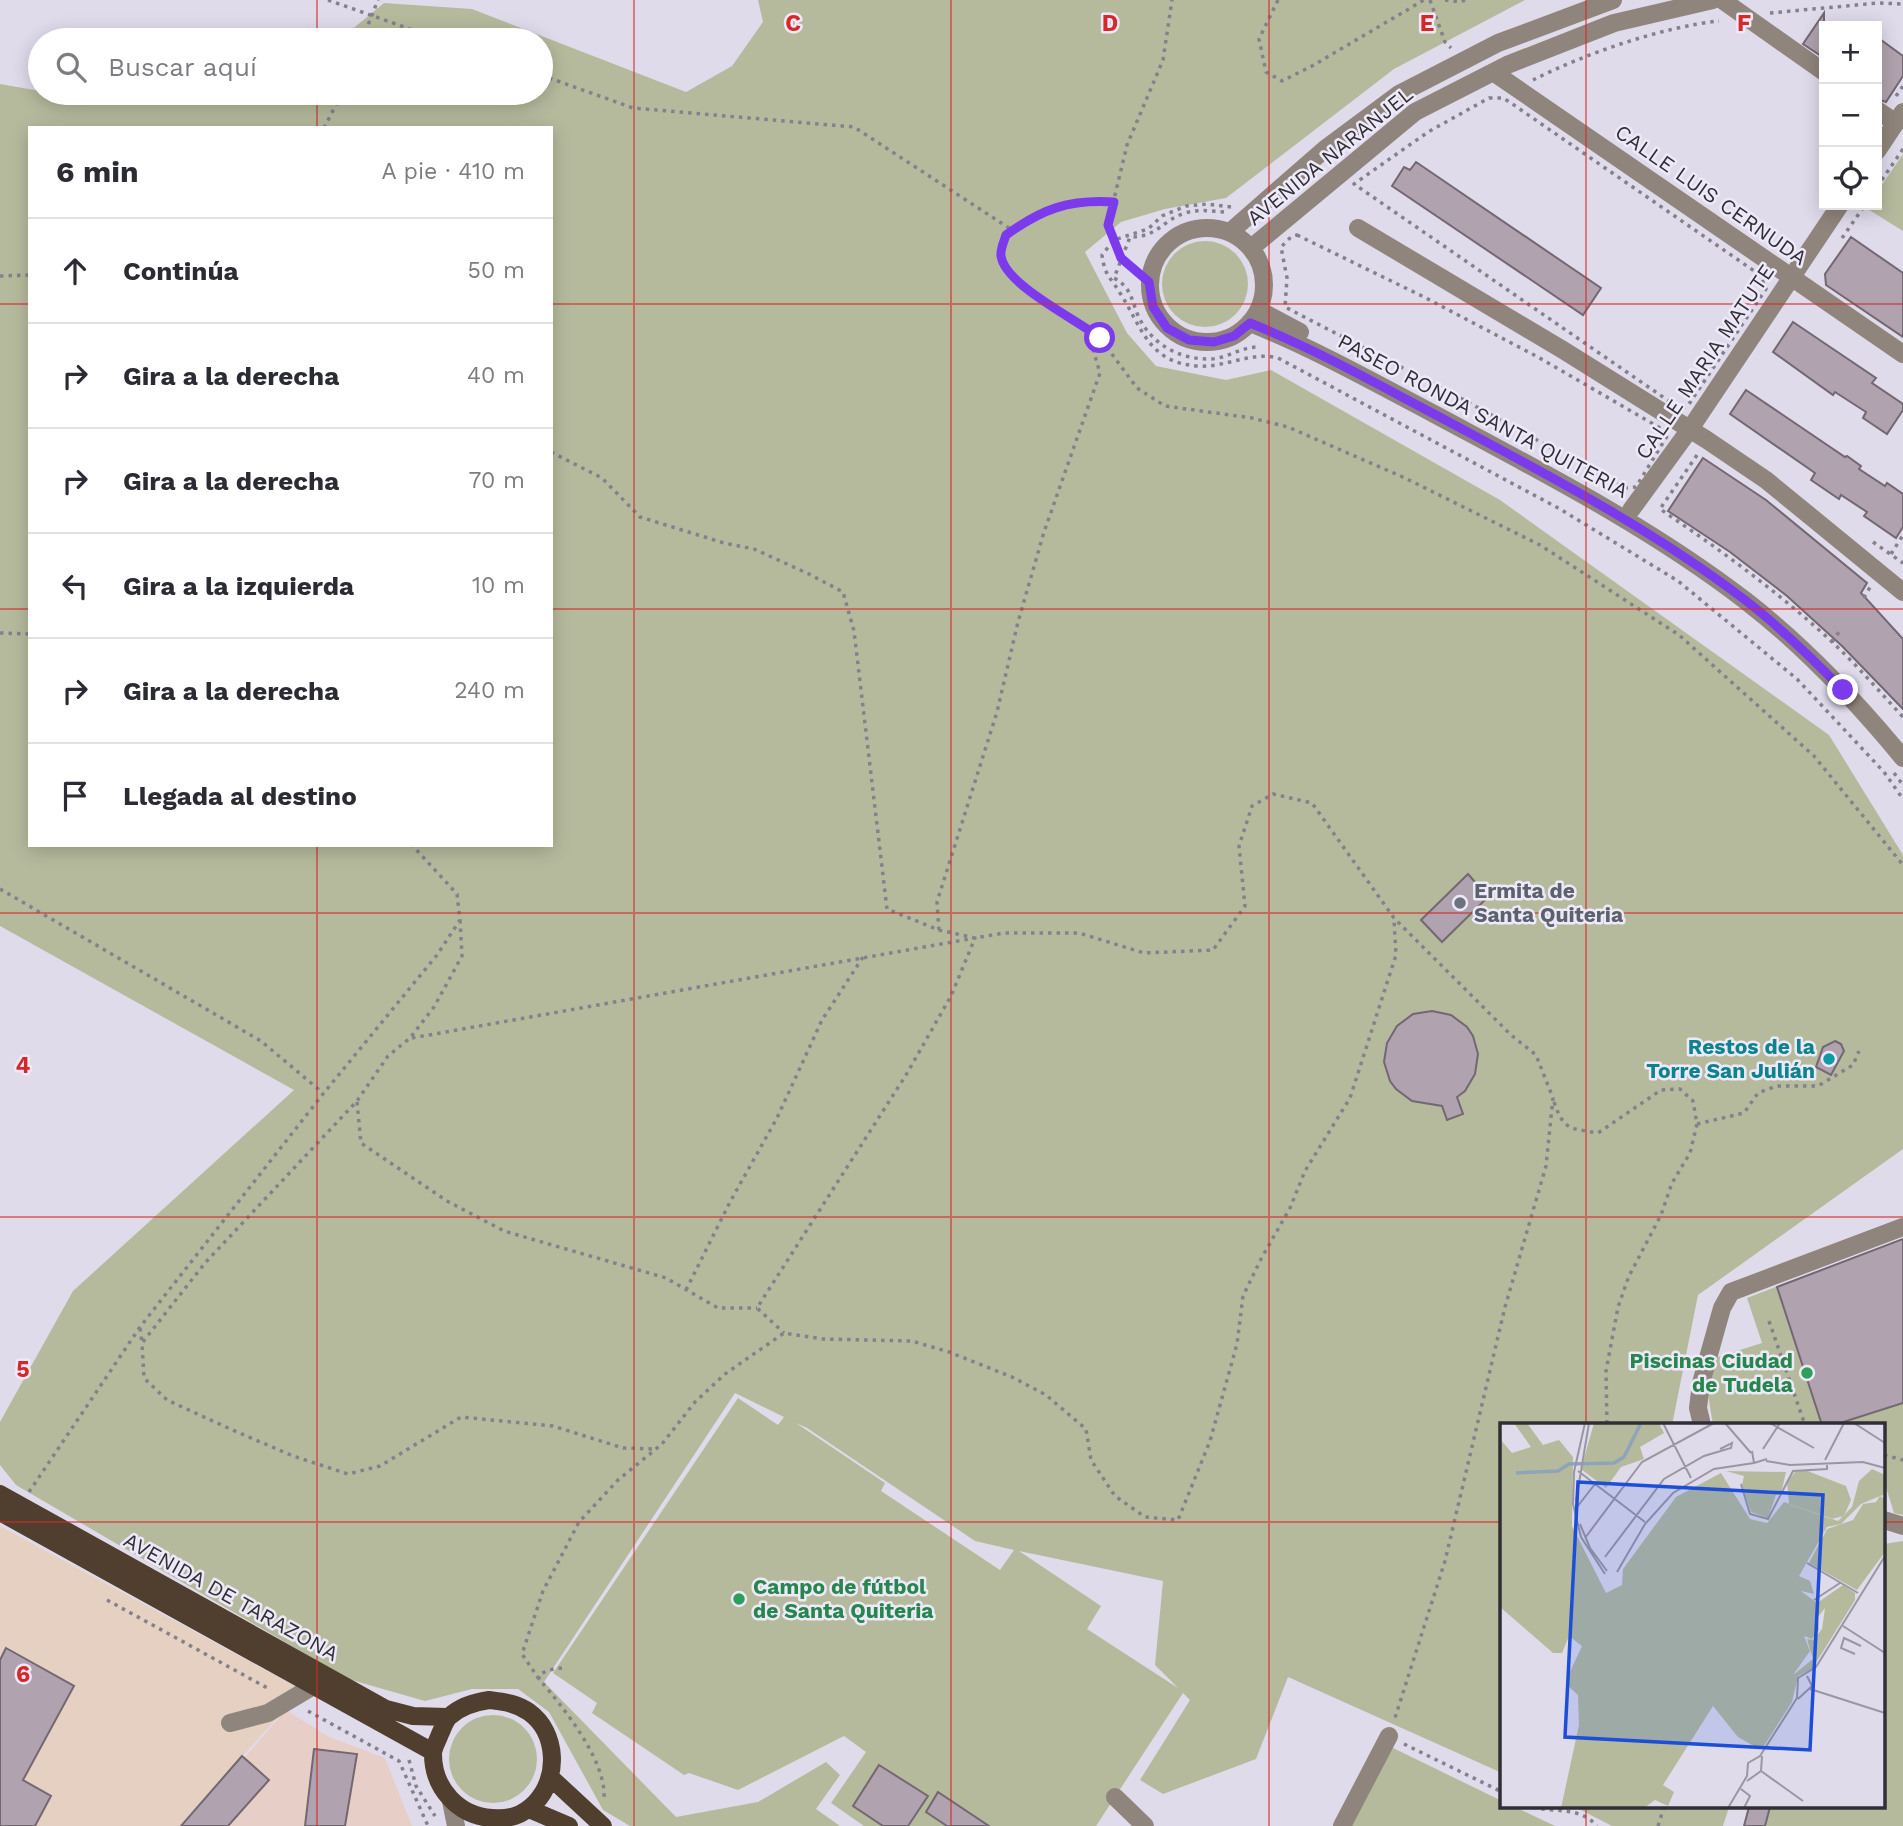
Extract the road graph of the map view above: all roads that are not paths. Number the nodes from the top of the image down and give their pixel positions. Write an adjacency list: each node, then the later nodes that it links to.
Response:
1 (1613, 0): 11 (street, AVENIDA NARANJEL)
2 (1713, 0): 5 (street, AVENIDA NARANJEL)
3 (1722, 0): 4 (street)
4 (1819, 68)
5 (1493, 72): 12 (street, AVENIDA NARANJEL); 13 (street, CALLE LUIS CERNUDA)
6 (1882, 112): 7 (street)
7 (1899, 118): 8 (street)
8 (1880, 147)
9 (1837, 210): 13 (street, CALLE MARIA MATUTE)
10 (1358, 228): 16 (street)
11 (1230, 232): 12 (street); 14 (street)
12 (1251, 248): 14 (street)
13 (1790, 278): 15 (street, CALLE LUIS CERNUDA); 16 (street, CALLE MARIA MATUTE)
14 (1254, 317): 17 (street, PASEO RONDA SANTA QUITERIA); 20 (street, PASEO RONDA SANTA QUITERIA)
15 (1903, 354)
16 (1690, 429): 17 (street, CALLE MARIA MATUTE); 18 (street)
17 (1631, 510): 19 (street, PASEO RONDA SANTA QUITERIA)
18 (1903, 592)
19 (1903, 742)
20 (1895, 762)
21 (1903, 1227): 22 (street)
22 (1702, 1423)
23 (0, 1494): 28 (main road, AVENIDA DE TARAZONA)
24 (0, 1512): 27 (main road, AVENIDA DE TARAZONA)
25 (1885, 1520): 26 (street)
26 (1903, 1526)
27 (315, 1685): 29 (street); 31 (main road, AVENIDA DE TARAZONA)
28 (447, 1717): 31 (main road); 32 (main road)
29 (230, 1723)
30 (1390, 1737): 41 (street)
31 (433, 1752): 34 (main road)
32 (550, 1777): 35 (main road); 39 (main road)
33 (1115, 1797): 40 (street)
34 (451, 1801): 36 (main road); 37 (street)
35 (529, 1809): 36 (main road); 38 (main road)
36 (494, 1822)
37 (456, 1826)
38 (569, 1826)
39 (603, 1826)
40 (1145, 1826)
41 (1342, 1826)

